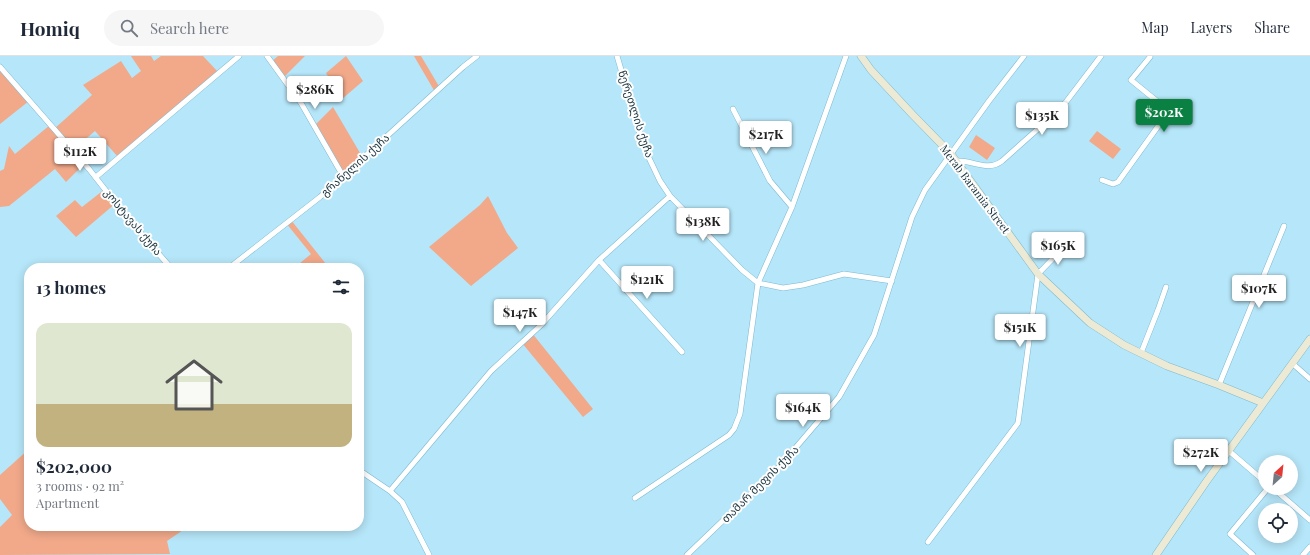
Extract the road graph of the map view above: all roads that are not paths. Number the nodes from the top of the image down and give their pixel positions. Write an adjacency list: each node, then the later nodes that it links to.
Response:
1 (239, 56): 15 (street)
2 (267, 56): 14 (street)
3 (477, 56): 14 (street, გრანელის ქუჩა)
4 (617, 56): 17 (street, წერეთლის ქუჩა)
5 (846, 56): 18 (street)
6 (860, 56): 12 (main road, Merab Baramia Street)
7 (1024, 56): 12 (street, თამარ მეფის ქუჩა)
8 (1101, 56): 13 (street)
9 (1150, 57): 16 (street)
10 (0, 67): 15 (street, კოსტავას ქუჩა)
11 (733, 110): 18 (street)
12 (950, 155): 13 (main road, Merab Baramia Street); 25 (street, თამარ მეფის ქუჩა)
13 (957, 161): 24 (main road, Merab Baramia Street)
14 (343, 176): 23 (street, გრანელის ქუჩა)
15 (96, 177): 22 (street, კოსტავას ქუჩა)
16 (1102, 180)
17 (670, 196): 21 (street); 26 (street, წერეთლის ქუჩა)
18 (792, 207): 26 (street)
19 (1284, 226): 33 (street)
20 (1065, 246): 24 (street)
21 (599, 260): 29 (street); 38 (street)
22 (167, 263)
23 (235, 263)
24 (1038, 274): 30 (main road, Merab Baramia Street); 43 (street)
25 (892, 281): 26 (street, წერეთლის ქუჩა); 47 (street, თამარ მეფის ქუჩა)
26 (758, 283): 41 (street)
27 (1166, 287): 30 (street)
28 (1310, 340): 31 (main road)
29 (682, 352)
30 (1141, 353): 33 (main road, Merab Baramia Street)
31 (1293, 364): 32 (street); 34 (main road)
32 (1310, 379)
33 (1219, 385): 34 (main road, Merab Baramia Street)
34 (1263, 403): 35 (main road)
35 (1229, 451): 37 (street); 45 (main road)
36 (364, 473): 38 (street)
37 (1258, 476)
38 (390, 491): 46 (street)
39 (1262, 495): 48 (street)
40 (1281, 495): 42 (street)
41 (635, 498)
42 (1310, 520)
43 (928, 542)
44 (1310, 547): 49 (street)
45 (1159, 554)
46 (429, 555)
47 (687, 555)
48 (1253, 555)
49 (1302, 555)

